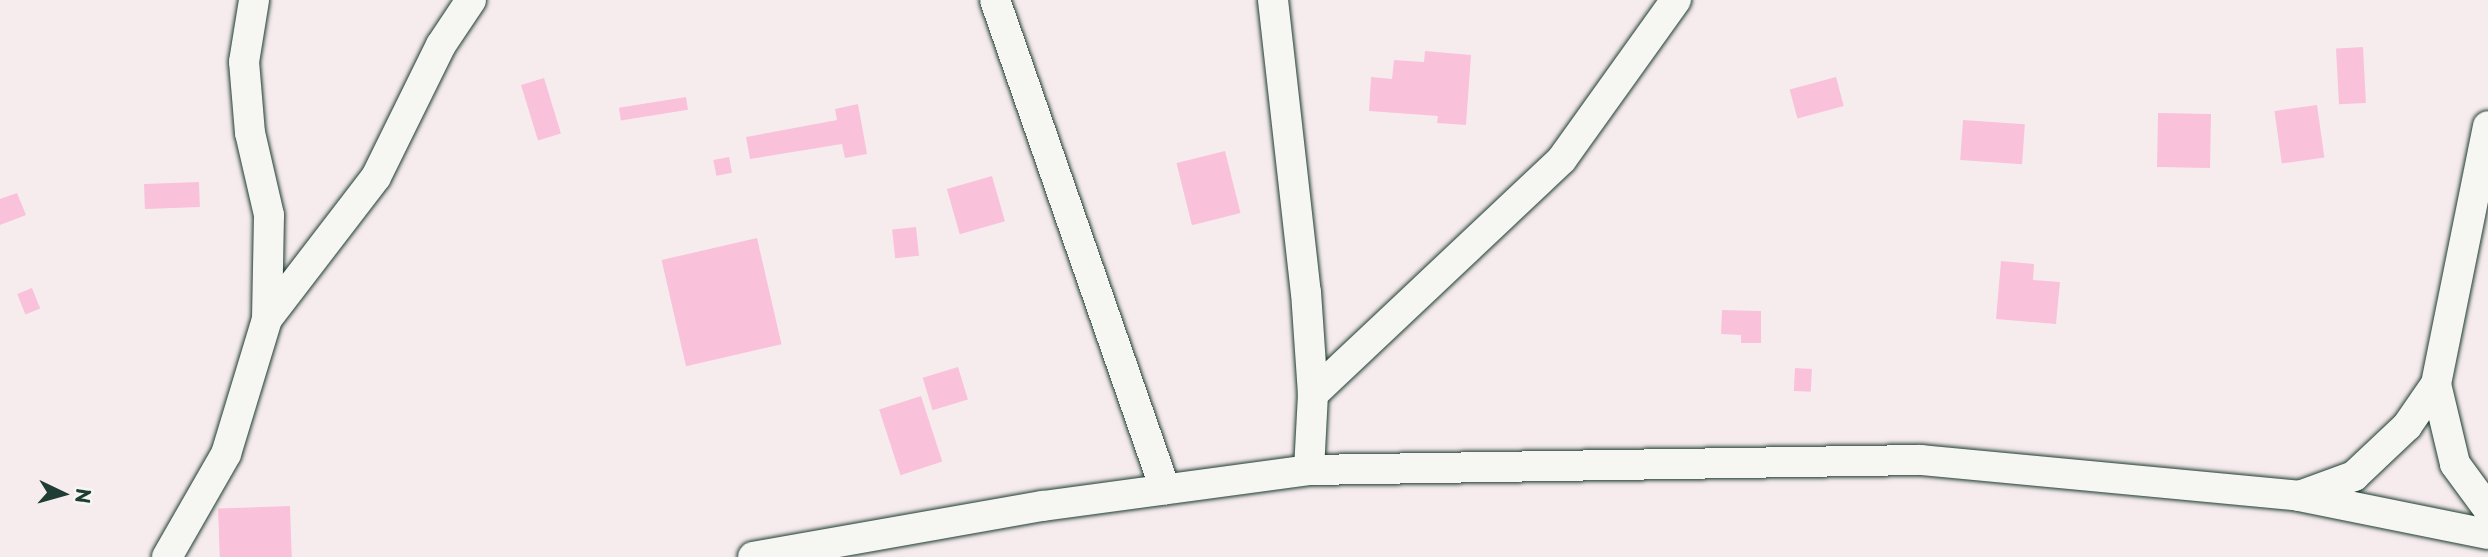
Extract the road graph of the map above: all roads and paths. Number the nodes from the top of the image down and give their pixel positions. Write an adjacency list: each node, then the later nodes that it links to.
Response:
1 (254, 0): 7 (street)
2 (471, 0): 7 (street)
3 (995, 0): 11 (street)
4 (1273, 0): 9 (street)
5 (1676, 0): 9 (street)
6 (2488, 126): 8 (street)
7 (267, 319): 15 (street)
8 (2436, 384): 12 (street); 13 (street)
9 (1313, 394): 10 (street)
10 (1309, 470): 11 (street); 12 (street)
11 (1165, 489): 16 (street)
12 (2299, 496): 14 (street)
13 (2488, 509)
14 (2488, 534)
15 (167, 557)
16 (753, 557)

